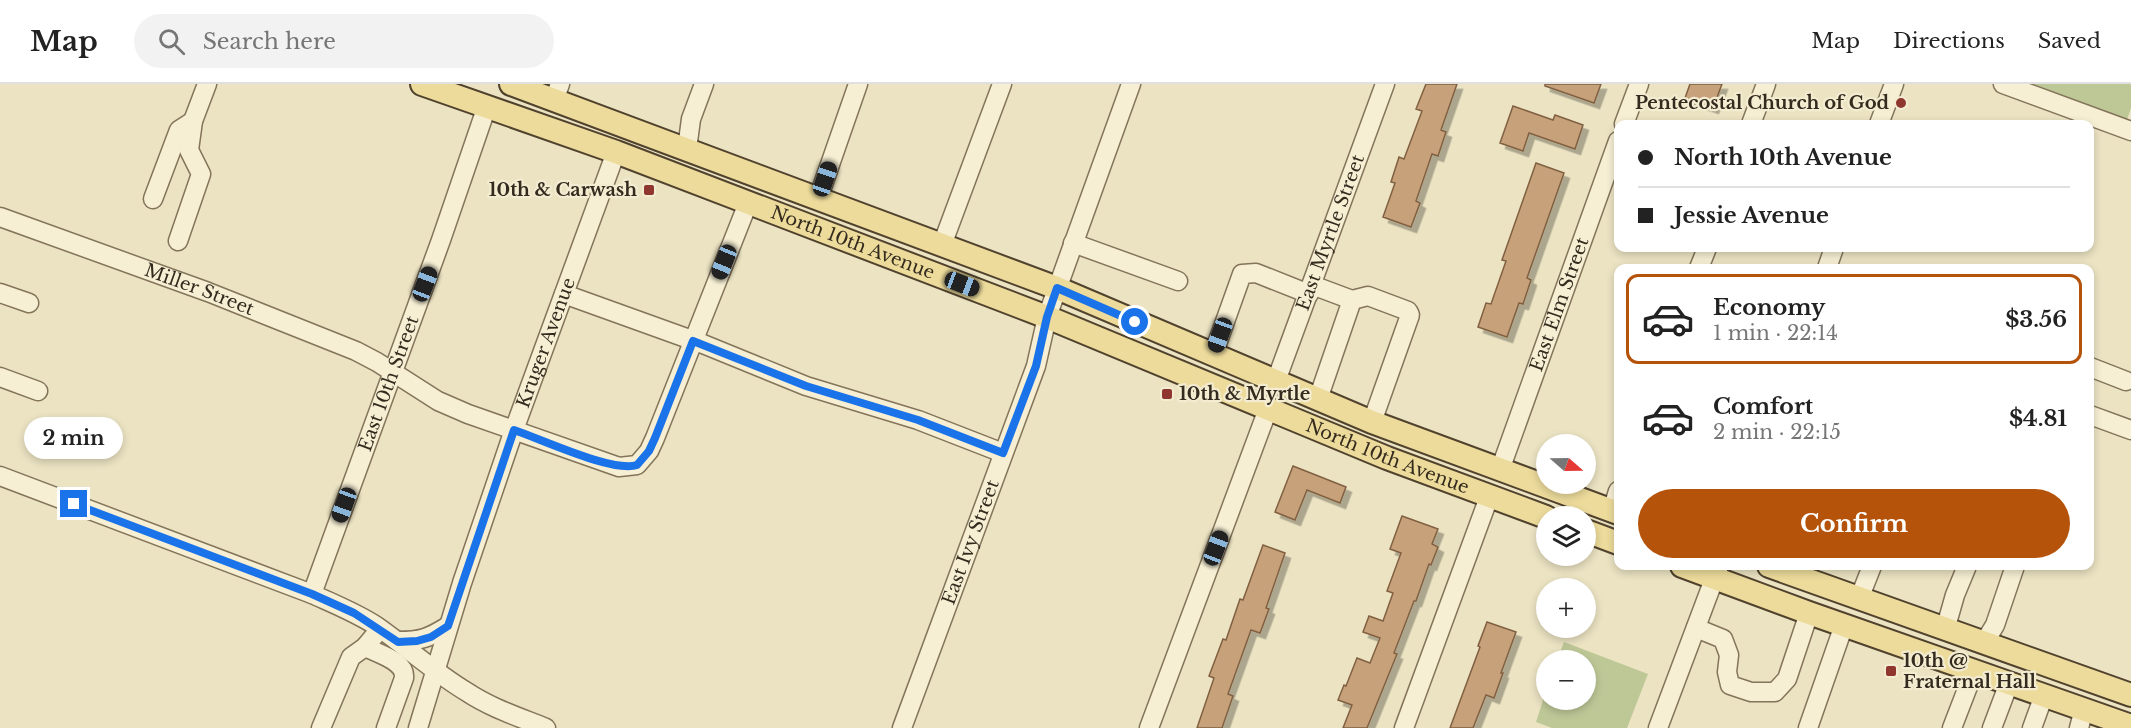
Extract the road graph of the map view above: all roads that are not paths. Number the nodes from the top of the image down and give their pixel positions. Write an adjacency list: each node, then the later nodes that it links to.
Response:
1 (207, 84): 20 (street)
2 (422, 84): 16 (main road, North 10th Avenue)
3 (464, 84): 15 (main road)
4 (511, 84): 15 (main road, North 10th Avenue)
5 (704, 84): 22 (street)
6 (858, 84): 27 (street)
7 (1002, 84): 32 (street)
8 (1131, 84): 31 (street, East Ivy Street)
9 (1385, 84): 35 (street, East Myrtle Street)
10 (1639, 84): 17 (street)
11 (1766, 84): 18 (street)
12 (1894, 84): 19 (street)
13 (2003, 84): 14 (street)
14 (2048, 91): 21 (street)
15 (557, 92): 22 (main road, North 10th Avenue)
16 (487, 106): 23 (main road, North 10th Avenue); 45 (street, East 10th Street)
17 (1626, 120)
18 (1752, 120)
19 (1881, 120)
20 (194, 121): 26 (street); 30 (street)
21 (2131, 131)
22 (687, 149): 25 (main road, North 10th Avenue)
23 (616, 152): 25 (main road); 28 (main road, North 10th Avenue); 37 (street, Kruger Avenue)
24 (1614, 152): 58 (street, East Elm Street)
25 (742, 170): 27 (main road, North 10th Avenue)
26 (153, 199)
27 (818, 199): 32 (main road, North 10th Avenue)
28 (748, 203): 40 (main road, North 10th Avenue); 41 (street)
29 (0, 217): 45 (street, Miller Street)
30 (178, 241)
31 (1073, 243): 33 (street); 34 (street, East Ivy Street)
32 (942, 245): 34 (main road, North 10th Avenue)
33 (1178, 281)
34 (1057, 288): 40 (street, East Ivy Street); 42 (main road, North 10th Avenue)
35 (1311, 289): 38 (street); 42 (street); 47 (street, East Myrtle Street)
36 (0, 293): 39 (street)
37 (564, 294): 41 (street); 54 (street, Kruger Avenue)
38 (1352, 300): 50 (street); 53 (street)
39 (28, 303)
40 (1047, 317): 43 (main road, North 10th Avenue); 57 (street, East Ivy Street)
41 (693, 341): 54 (street, Miller Street); 57 (street)
42 (1213, 355): 47 (main road, North 10th Avenue)
43 (1153, 361): 47 (main road); 51 (main road, North 10th Avenue)
44 (2094, 369): 48 (street)
45 (392, 371): 54 (street, Miller Street); 70 (street, East 10th Street)
46 (0, 378): 49 (street)
47 (1276, 381): 50 (main road, North 10th Avenue)
48 (2126, 381)
49 (38, 391)
50 (1318, 399): 53 (main road, North 10th Avenue)
51 (1268, 409): 56 (main road); 60 (main road, North 10th Avenue); 93 (street)
52 (2094, 416): 55 (street)
53 (1372, 422): 56 (main road, North 10th Avenue)
54 (514, 430): 74 (street, Kruger Avenue)
55 (2131, 430)
56 (1431, 445): 58 (main road, North 10th Avenue)
57 (1003, 453): 92 (street, East Ivy Street)
58 (1500, 470): 61 (main road, North 10th Avenue)
59 (0, 476): 70 (street)
60 (1489, 497): 62 (main road, North 10th Avenue); 94 (street)
61 (1614, 504)
62 (1536, 513)
63 (1596, 535): 64 (main road)
64 (1614, 542)
65 (1780, 570): 71 (main road)
66 (1870, 570): 71 (street)
67 (1965, 570): 77 (street)
68 (2014, 570): 79 (street)
69 (1717, 572): 72 (main road); 75 (street)
70 (312, 594): 76 (street)
71 (1859, 599): 77 (main road)
72 (1809, 613): 73 (main road); 75 (street)
73 (1844, 625): 81 (main road); 96 (street)
74 (448, 626): 78 (street); 82 (street, Kruger Avenue)
75 (1696, 628): 95 (street)
76 (380, 629): 78 (street); 80 (street)
77 (1945, 630): 79 (main road)
78 (398, 642): 82 (street)
79 (1984, 644): 85 (main road)
80 (365, 647): 88 (street); 89 (street)
81 (1974, 671): 83 (main road); 97 (street)
82 (436, 672): 90 (street, Kruger Avenue); 91 (street)
83 (2009, 683): 84 (main road); 98 (street)
84 (2044, 695): 86 (main road); 99 (street)
85 (2131, 695)
86 (2081, 719): 87 (main road)
87 (2131, 726)
88 (321, 728)
89 (386, 728)
90 (418, 728)
91 (546, 728)
92 (902, 728)
93 (1149, 728)
94 (1404, 728)
95 (1658, 728)
96 (1808, 728)
97 (1952, 728)
98 (1992, 728)
99 (2032, 728)

